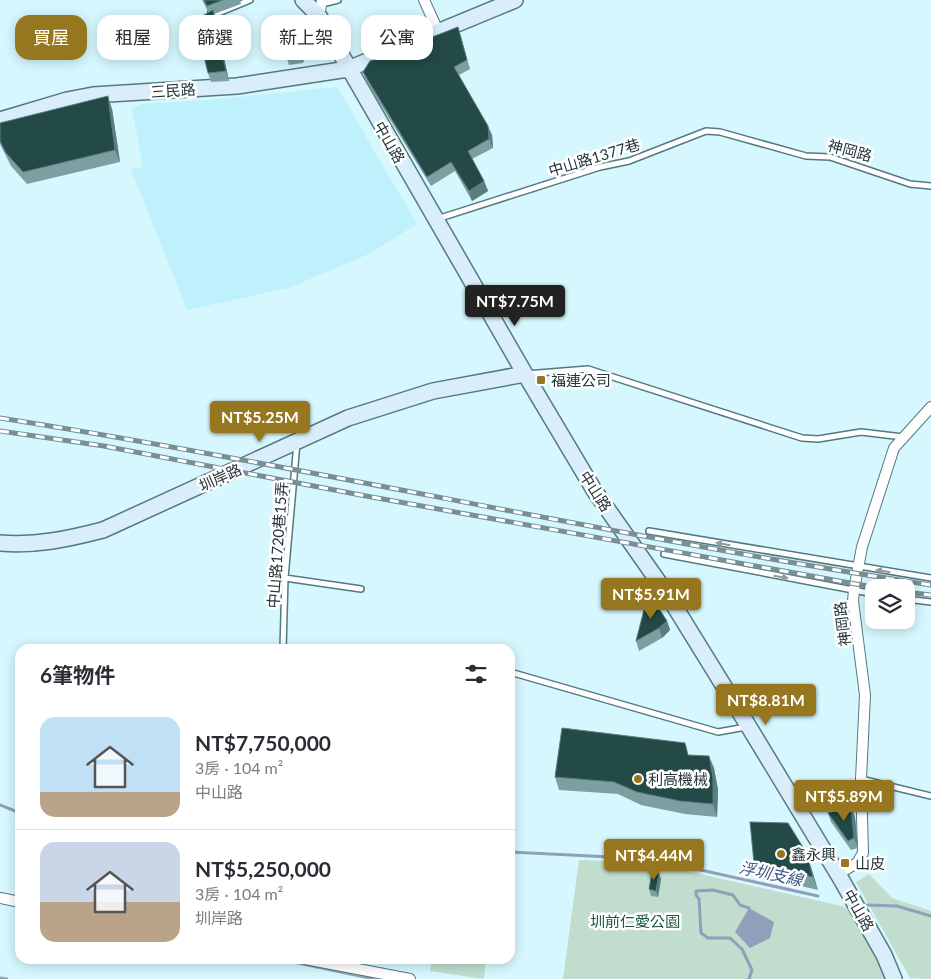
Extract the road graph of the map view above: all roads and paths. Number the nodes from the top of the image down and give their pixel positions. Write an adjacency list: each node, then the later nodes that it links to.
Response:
1 (250, 0): 6 (lane)
2 (303, 0): 7 (street, 中山路)
3 (338, 0): 7 (lane)
4 (424, 0): 8 (street)
5 (515, 0): 8 (street, 三民路)
6 (206, 5)
7 (321, 7): 9 (street, 中山路)
8 (439, 33): 9 (street, 三民路)
9 (348, 68): 10 (street, 三民路); 13 (street, 中山路)
10 (0, 120)
11 (760, 144): 12 (lane, 神岡路); 13 (lane, 中山路1377巷)
12 (931, 186)
13 (434, 219): 14 (street, 中山路)
14 (525, 374): 16 (lane); 17 (street, 圳岸路); 31 (street, 中山路)
15 (931, 407): 16 (street, 神岡路)
16 (904, 437): 21 (street, 神岡路)
17 (297, 442): 19 (street, 圳岸路); 22 (lane, 中山路1720巷15弄)
18 (649, 530): 21 (lane, one-way to 18)
19 (0, 543)
20 (664, 554): 25 (lane, one-way to 25)
21 (858, 567): 23 (lane, one-way to 21); 25 (street, 神岡路)
22 (285, 578): 24 (lane); 29 (lane, 中山路1720巷15弄)
23 (931, 578)
24 (362, 589)
25 (854, 590): 26 (lane); 32 (street, 神岡路)
26 (865, 592)
27 (915, 600): 28 (lane)
28 (931, 602)
29 (283, 644)
30 (515, 673): 31 (lane)
31 (749, 727): 34 (street, 中山路)
32 (861, 779): 33 (lane); 34 (street, 神岡路)
33 (931, 796)
34 (838, 874): 39 (street, 中山路)
35 (0, 898): 36 (street)
36 (15, 901)
37 (332, 964): 38 (street)
38 (410, 979)
39 (894, 979)

